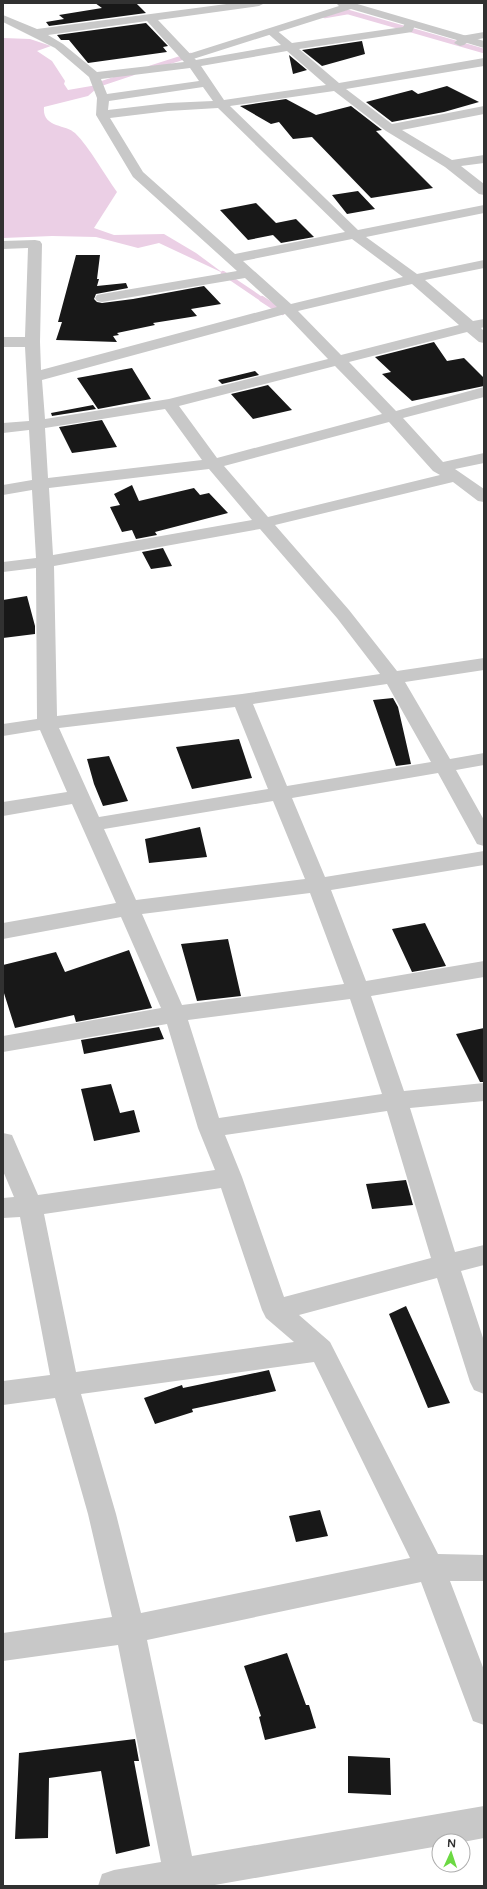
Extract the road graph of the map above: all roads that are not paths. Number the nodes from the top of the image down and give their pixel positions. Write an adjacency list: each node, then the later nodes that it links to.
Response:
1 (259, 3): 4 (street)
2 (346, 5): 5 (street); 6 (street)
3 (3, 18): 7 (street)
4 (150, 18): 7 (street); 12 (street)
5 (410, 23): 9 (street); 11 (street)
6 (271, 31): 11 (street); 12 (street)
7 (36, 33): 14 (street)
8 (484, 34): 9 (street)
9 (462, 40): 10 (street)
10 (484, 45)
11 (291, 47): 12 (street); 16 (street)
12 (189, 61): 14 (street); 15 (street)
13 (484, 62): 16 (street)
14 (94, 76): 17 (street)
15 (207, 83): 17 (street); 18 (street)
16 (336, 87): 18 (street); 23 (street)
17 (103, 98): 20 (street)
18 (221, 104): 20 (street); 28 (street)
19 (484, 110): 21 (street)
20 (102, 115): 30 (street)
21 (452, 116): 22 (street); 23 (street)
22 (484, 122)
23 (390, 128): 25 (street)
24 (484, 159): 25 (street)
25 (450, 164): 26 (street)
26 (484, 191)
27 (484, 209): 28 (street)
28 (356, 236): 30 (street); 33 (street)
29 (3, 245): 40 (street)
30 (231, 260): 32 (street)
31 (484, 264): 33 (street)
32 (249, 273): 34 (street); 35 (street)
33 (414, 278): 35 (street); 37 (street)
34 (102, 298)
35 (287, 308): 41 (street); 42 (street)
36 (484, 323): 37 (street)
37 (468, 326): 38 (street); 41 (street)
38 (484, 340)
39 (3, 342): 40 (street)
40 (32, 342): 42 (street)
41 (336, 360): 44 (street); 45 (street)
42 (34, 377): 46 (street)
43 (484, 392): 45 (street)
44 (170, 404): 46 (street); 49 (street)
45 (392, 416): 49 (street); 50 (street)
46 (36, 425): 47 (street); 52 (street)
47 (3, 428)
48 (484, 458): 50 (street)
49 (213, 464): 52 (street); 55 (street)
50 (439, 468): 51 (street)
51 (456, 476): 54 (street); 55 (street)
52 (41, 484): 53 (street); 56 (street)
53 (3, 490)
54 (484, 497)
55 (263, 524): 56 (street); 59 (street)
56 (45, 562): 57 (street); 61 (street)
57 (3, 567)
58 (484, 664): 59 (street)
59 (393, 678): 60 (street); 64 (street)
60 (242, 700): 61 (street); 65 (street)
61 (47, 723): 62 (street); 66 (street)
62 (3, 730)
63 (484, 759): 64 (street)
64 (444, 766): 65 (street); 69 (street)
65 (280, 793): 68 (street); 71 (street)
66 (80, 796): 67 (street); 68 (street)
67 (3, 809)
68 (91, 825): 72 (street)
69 (484, 839)
70 (484, 858): 71 (street)
71 (318, 885): 72 (street); 75 (street)
72 (130, 908): 73 (street); 76 (street)
73 (3, 931)
74 (484, 969): 75 (street)
75 (358, 990): 76 (street); 79 (street)
76 (175, 1014): 77 (street); 80 (street)
77 (3, 1044)
78 (484, 1092): 79 (street)
79 (396, 1101): 80 (street); 85 (street)
80 (210, 1128): 82 (street)
81 (3, 1142): 83 (street)
82 (230, 1177): 83 (street); 86 (street)
83 (16, 1207): 89 (street)
84 (484, 1255): 85 (street)
85 (446, 1265): 86 (street); 88 (street)
86 (275, 1310): 87 (street)
87 (321, 1350): 89 (street); 91 (street)
88 (484, 1382)
89 (65, 1384): 90 (street); 93 (street)
90 (3, 1393)
91 (430, 1567): 92 (street); 93 (street); 95 (street)
92 (484, 1568)
93 (130, 1629): 94 (street); 97 (street)
94 (3, 1647)
95 (484, 1710)
96 (484, 1822): 97 (street)
97 (181, 1881): 98 (street)
98 (114, 1886)

